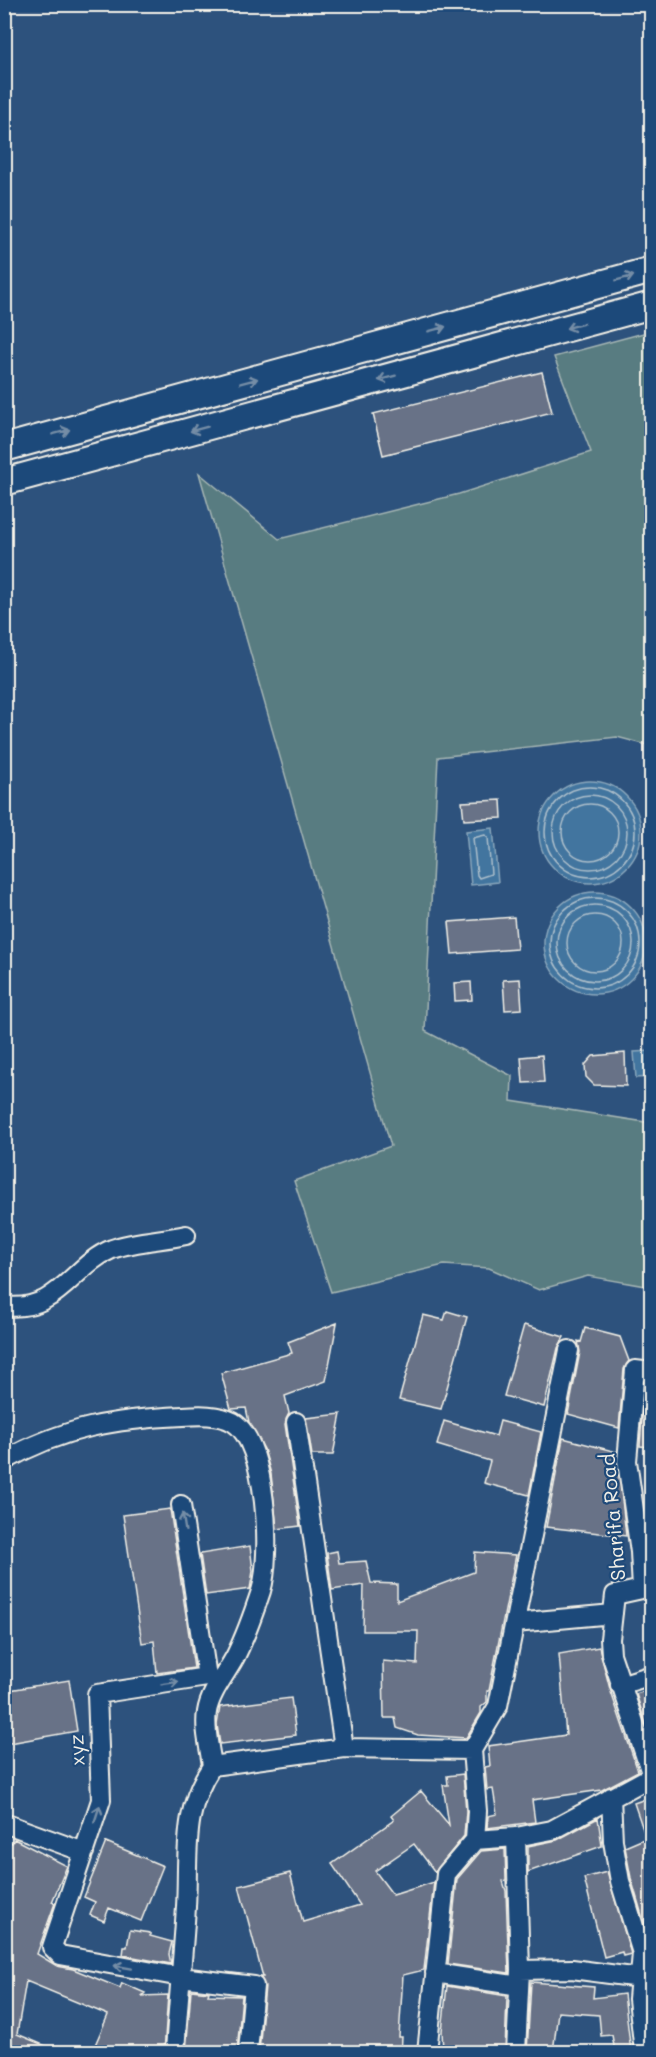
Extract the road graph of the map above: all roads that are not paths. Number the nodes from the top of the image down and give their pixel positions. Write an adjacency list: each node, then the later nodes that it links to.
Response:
1 (651, 270): 3 (street, one-way to 1)
2 (651, 305): 4 (street, one-way to 4)
3 (4, 448)
4 (4, 483)
5 (186, 1235): 6 (street)
6 (4, 1306)
7 (569, 1350): 13 (street)
8 (643, 1371): 12 (street, Sharifa Road)
9 (296, 1422): 16 (street)
10 (4, 1461): 18 (street)
11 (181, 1505): 24 (street, xyz, one-way to 11)
12 (613, 1614): 13 (street); 15 (street, Sharifa Road)
13 (514, 1623): 17 (street)
14 (651, 1675): 15 (street)
15 (620, 1685): 19 (street, Sharifa Road)
16 (344, 1748): 17 (street); 18 (street)
17 (472, 1750): 23 (street)
18 (212, 1766): 26 (street)
19 (651, 1776): 20 (street)
20 (611, 1797): 22 (street); 28 (street)
21 (4, 1823): 24 (street)
22 (516, 1837): 23 (street); 27 (street)
23 (475, 1840): 25 (street)
24 (84, 1852): 26 (street, xyz, one-way to 24)
25 (435, 1973): 27 (street); 31 (street)
26 (181, 1977): 29 (street); 30 (street)
27 (520, 1978): 28 (street); 32 (street)
28 (640, 1978): 33 (street)
29 (175, 2052)
30 (248, 2052)
31 (427, 2052)
32 (516, 2052)
33 (644, 2052)

